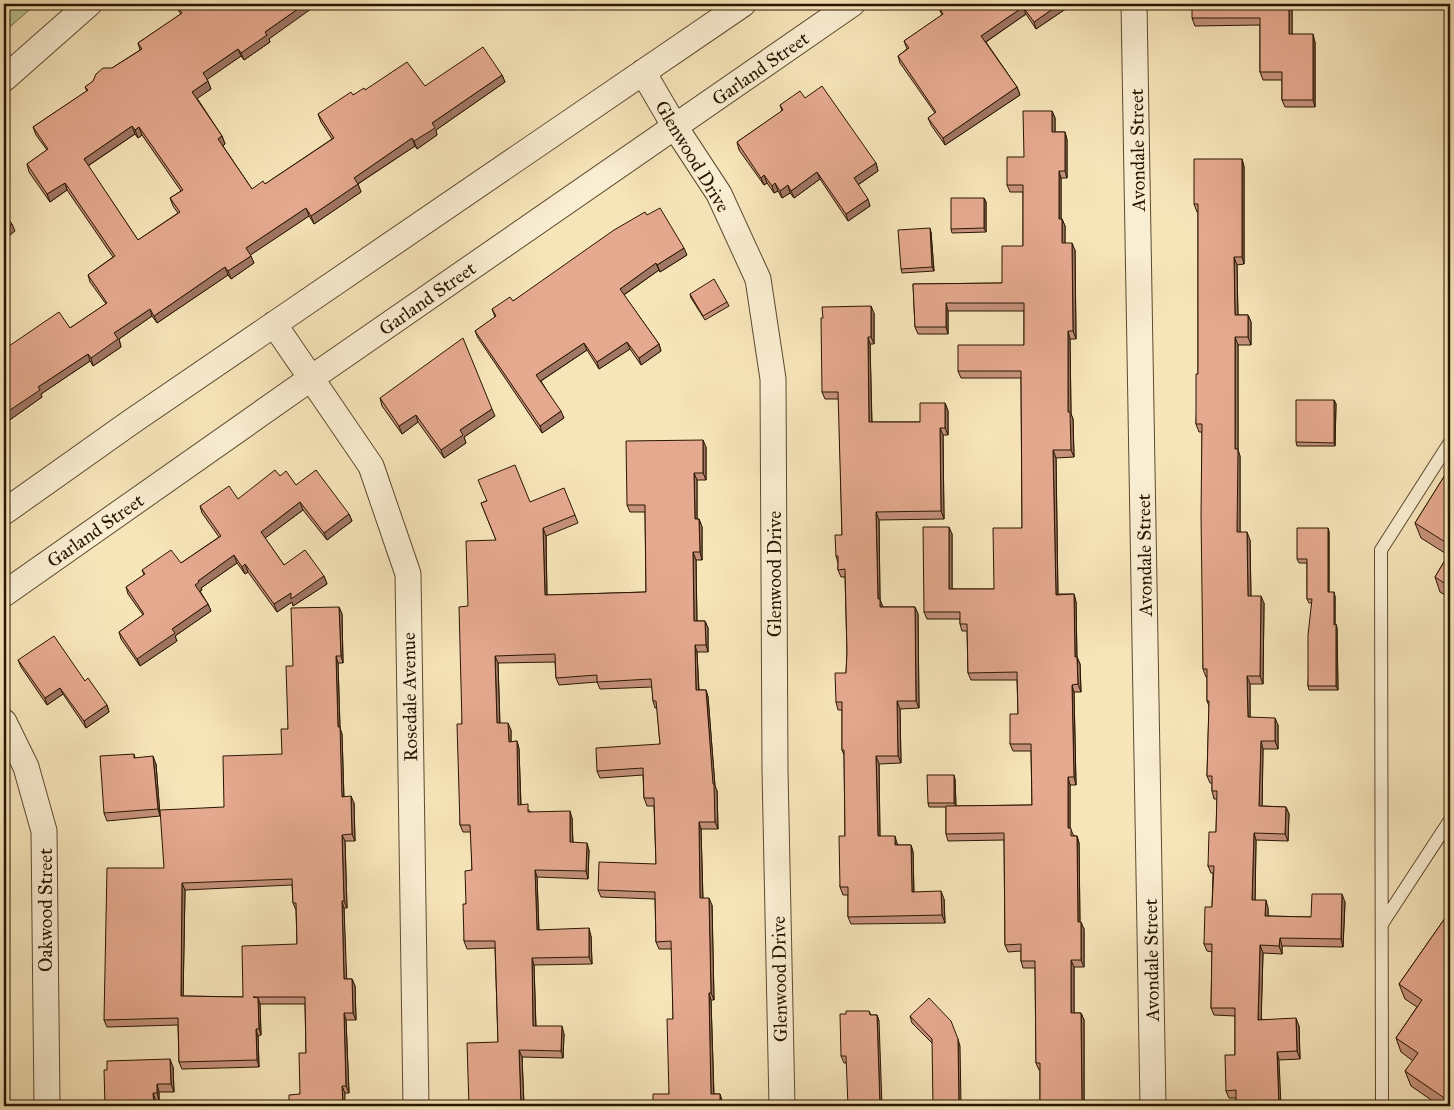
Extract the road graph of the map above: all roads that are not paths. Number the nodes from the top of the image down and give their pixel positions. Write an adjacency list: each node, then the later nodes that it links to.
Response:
1 (89, 4): 6 (street)
2 (742, 4): 5 (street)
3 (852, 4): 7 (street, Garland Street)
4 (1134, 4): 19 (street, Avondale Street)
5 (643, 72): 7 (street, Glenwood Drive); 8 (street)
6 (4, 79)
7 (675, 127): 9 (street, Garland Street); 18 (street, Glenwood Drive)
8 (274, 324): 9 (street, Rosedale Avenue); 11 (street)
9 (310, 379): 12 (street, Garland Street); 17 (street, Rosedale Avenue)
10 (1450, 442): 15 (lane)
11 (4, 512)
12 (4, 594)
13 (4, 722): 16 (street, Oakwood Street)
14 (1450, 820): 15 (lane)
15 (1382, 924): 20 (lane)
16 (47, 1106)
17 (416, 1106)
18 (782, 1106)
19 (1153, 1106)
20 (1382, 1106)

